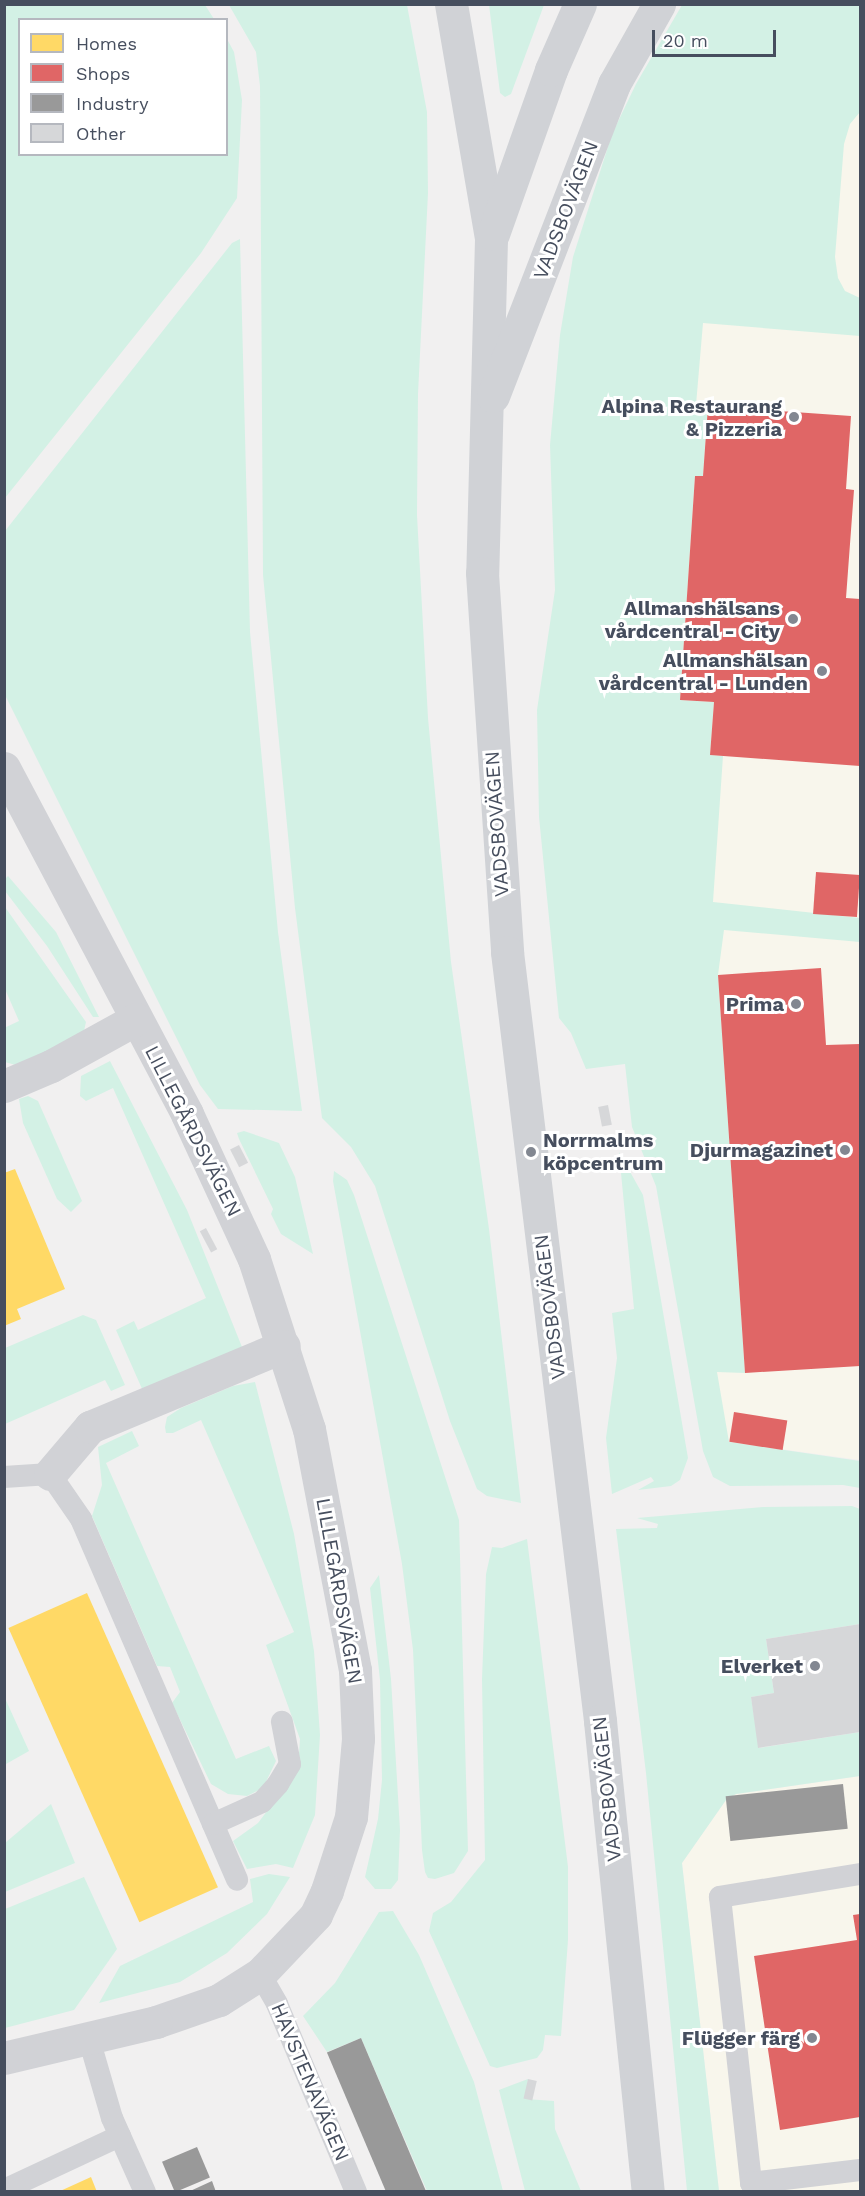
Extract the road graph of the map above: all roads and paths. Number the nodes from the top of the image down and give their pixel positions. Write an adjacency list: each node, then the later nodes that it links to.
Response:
1 (451, 4): 4 (main road, VADSBOVÄGEN)
2 (580, 4): 4 (main road, VADSBOVÄGEN)
3 (659, 4): 5 (main road, VADSBOVÄGEN)
4 (491, 238): 5 (main road, VADSBOVÄGEN)
5 (483, 420): 24 (main road, VADSBOVÄGEN)
6 (4, 768): 7 (street, LILLEGÅRDSVÄGEN)
7 (136, 1019): 8 (street); 9 (street, LILLEGÅRDSVÄGEN)
8 (4, 1086)
9 (284, 1346): 10 (street); 16 (street, LILLEGÅRDSVÄGEN)
10 (50, 1474): 11 (lane); 13 (lane)
11 (4, 1477)
12 (282, 1722): 13 (lane)
13 (213, 1824): 15 (lane)
14 (861, 1874): 20 (lane)
15 (237, 1880)
16 (260, 1974): 17 (street, LILLEGÅRDSVÄGEN); 23 (lane, HAVSTENAVÄGEN)
17 (89, 2039): 18 (street, LILLEGÅRDSVÄGEN); 19 (lane)
18 (4, 2058)
19 (120, 2136): 21 (lane); 22 (lane)
20 (861, 2170)
21 (4, 2190)
22 (145, 2192)
23 (356, 2192)
24 (648, 2192)

